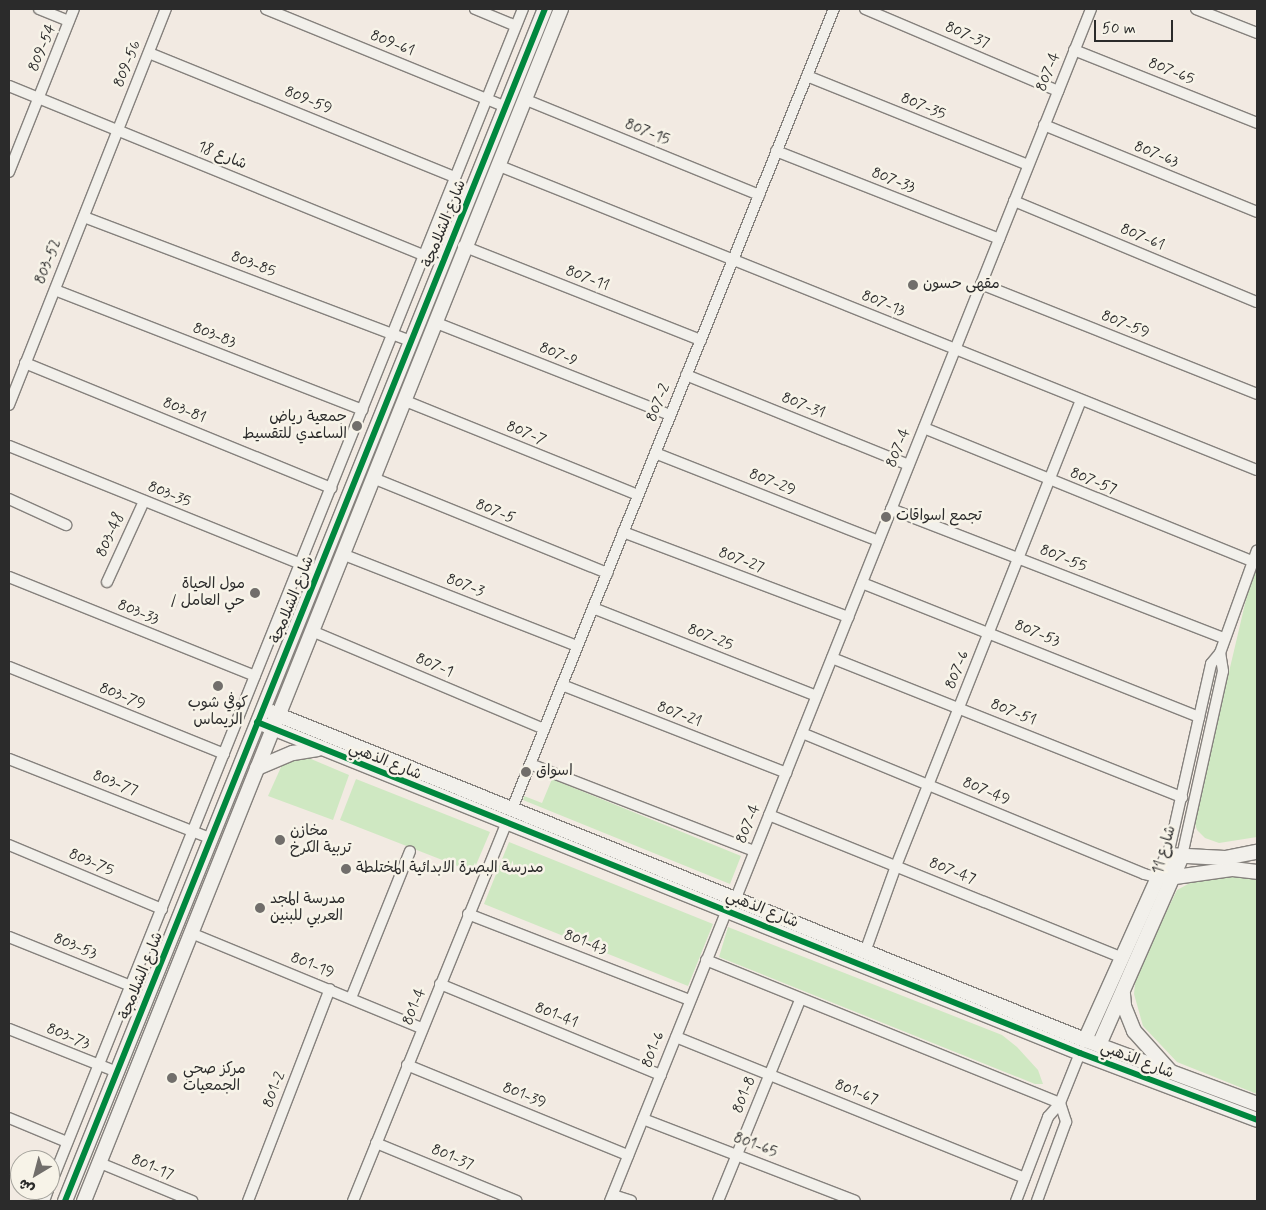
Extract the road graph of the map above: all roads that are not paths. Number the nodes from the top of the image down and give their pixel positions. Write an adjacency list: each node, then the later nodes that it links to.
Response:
1 (39, 9): 13 (street)
2 (74, 9): 13 (street, 809-54)
3 (166, 9): 17 (street, 809-56)
4 (266, 9): 22 (street, 809-61)
5 (475, 9): 14 (street)
6 (523, 9): 14 (street)
7 (545, 9): 24 (street, شارع الشلامجة)
8 (561, 9): 23 (street, شارع الشلامجة)
9 (834, 9): 18 (street, 807-2)
10 (865, 9): 20 (street, 807-37)
11 (1089, 9): 16 (street, 807-4)
12 (1196, 9): 15 (street)
13 (70, 21): 21 (street, 809-54)
14 (516, 26): 22 (street)
15 (1257, 33)
16 (1074, 50): 20 (street, 807-4); 25 (street, 807-65)
17 (149, 52): 27 (street, 809-56); 32 (street, 809-59)
18 (806, 76): 28 (street, 807-2); 30 (street, 807-35)
19 (9, 86): 21 (street, شارع 18)
20 (1058, 91): 26 (street, 807-4)
21 (39, 98): 27 (street, شارع 18); 31 (street, 809-54)
22 (486, 99): 24 (street, 809-61); 32 (street)
23 (524, 99): 29 (street, شارع الشلامجة); 33 (street, 807-15)
24 (506, 107): 47 (street, شارع الشلامجة)
25 (1257, 123)
26 (1044, 125): 30 (street, 807-4); 35 (street, 807-63)
27 (118, 130): 36 (street, 803-52); 39 (street, شارع 18)
28 (776, 151): 33 (street, 807-2); 37 (street, 807-33)
29 (497, 165): 38 (street, شارع الشلامجة); 40 (street, 807-13)
30 (1028, 165): 34 (street, 807-4)
31 (9, 172)
32 (455, 178): 39 (street)
33 (759, 195): 40 (street, 807-2)
34 (1014, 201): 37 (street, 807-4); 43 (street, 807-61)
35 (1257, 212)
36 (84, 217): 42 (street, 803-52); 45 (street, 803-85)
37 (999, 239): 41 (street, 807-4)
38 (463, 246): 44 (street, شارع الشلامجة); 46 (street, 807-11)
39 (424, 255): 45 (street)
40 (733, 259): 46 (street, 807-2); 48 (street, 807-13)
41 (981, 284): 48 (street, 807-4); 51 (street, 807-59)
42 (55, 290): 49 (street, 803-52); 55 (street, 803-83)
43 (1257, 302)
44 (434, 322): 52 (street, شارع الشلامجة); 56 (street, 807-9)
45 (393, 334): 47 (street, 803-85); 55 (street)
46 (700, 340): 50 (street, 807-2)
47 (410, 341): 77 (street, شارع الشلامجة)
48 (955, 349): 53 (street, 807-13); 57 (street, 807-4)
49 (26, 363): 54 (street, 803-52); 64 (street, 803-81)
50 (686, 375): 56 (street, 807-2); 60 (street, 807-31)
51 (1257, 394)
52 (403, 400): 62 (street, شارع الشلامجة); 65 (street, 807-7)
53 (1082, 400): 61 (street, 807-13); 63 (street, 807-6)
54 (9, 405)
55 (362, 410): 64 (street)
56 (670, 415): 59 (street, 807-2)
57 (924, 428): 60 (street, 807-4); 63 (street, 807-57)
58 (9, 446): 67 (street, 803-35)
59 (655, 453): 65 (street, 807-2); 71 (street, 807-29)
60 (909, 465): 68 (street, 807-4)
61 (1257, 470)
62 (373, 478): 73 (street, شارع الشلامجة); 78 (street, 807-5)
63 (1049, 480): 74 (street, 807-6); 75 (street, 807-57)
64 (331, 488): 76 (street)
65 (638, 495): 70 (street, 807-2)
66 (9, 499): 69 (street)
67 (144, 501): 76 (street, 803-35); 80 (street, 803-48)
68 (891, 509): 71 (street, 807-4); 74 (street, 807-55)
69 (66, 525)
70 (623, 532): 78 (street, 807-2); 83 (street, 807-27)
71 (878, 541): 81 (street, 807-4)
72 (1257, 550): 75 (street, شارع 11)
73 (342, 554): 84 (street, شارع الشلامجة); 87 (street, 807-3)
74 (1019, 557): 85 (street, 807-6); 86 (street, 807-55)
75 (1252, 561): 86 (street, شارع 11)
76 (300, 563): 77 (street, 803-35); 91 (street)
77 (318, 571): 95 (street, شارع الشلامجة)
78 (607, 573): 82 (street, 807-2)
79 (9, 578): 91 (street, 803-33)
80 (107, 582)
81 (862, 583): 83 (street, 807-4); 85 (street, 807-53)
82 (593, 608): 87 (street, 807-2); 93 (street, 807-25)
83 (848, 617): 89 (street, 807-4)
84 (312, 631): 97 (street, شارع الشلامجة); 98 (street, 807-1)
85 (989, 631): 94 (street, 807-6); 96 (street, 807-53)
86 (1224, 638): 88 (street, شارع 11)
87 (578, 646): 92 (street, 807-2)
88 (1220, 653): 96 (street, شارع 11); 118 (street, شارع 11)
89 (832, 658): 93 (street, 807-4); 94 (street, 807-51)
90 (9, 667): 101 (street, 803-79)
91 (255, 676): 101 (street)
92 (562, 685): 98 (street, 807-2); 105 (street, 807-21)
93 (816, 696): 99 (street, 807-4)
94 (959, 707): 106 (street, 807-6); 107 (street, 807-51)
95 (260, 715): 97 (street, شارع الذهبي); 112 (street, شارع الشلامجة)
96 (1198, 717): 107 (street, شارع 11)
97 (276, 722): 100 (street, شارع الذهبي); 104 (street, شارع الشلامجة); 108 (street, شارع الذهبي)
98 (544, 729): 103 (street, 807-2)
99 (802, 733): 105 (street, 807-4); 106 (street, 807-49)
100 (319, 748): 104 (street); 110 (street, شارع الذهبي)
101 (224, 754): 111 (street)
102 (9, 758): 111 (street, 803-77)
103 (530, 764): 108 (street, 807-2); 115 (street)
104 (257, 768): 127 (street, شارع الشلامجة)
105 (786, 773): 109 (street, 807-4)
106 (928, 784): 119 (street, 807-6); 121 (street, 807-49)
107 (1182, 797): 117 (street, شارع 11)
108 (512, 809): 123 (street, شارع الذهبي)
109 (769, 815): 115 (street, 807-4); 119 (street, 807-47)
110 (506, 824): 125 (street, شارع الذهبي); 126 (street, 801-4)
111 (193, 831): 112 (street, 803-77); 124 (street)
112 (210, 838): 146 (street, شارع الشلامجة)
113 (9, 845): 124 (street, 803-75)
114 (410, 851): 136 (street)
115 (754, 851): 123 (street, 807-4)
116 (1257, 852): 118 (street)
117 (1168, 855): 118 (street); 121 (street, شارع 11)
118 (1182, 856): 122 (street, شارع 11)
119 (896, 866): 129 (street, 807-6); 130 (street, 807-47)
120 (1257, 872): 122 (street)
121 (1160, 878): 122 (street); 130 (street, شارع 11)
122 (1175, 878): 135 (street, شارع 11)
123 (736, 898): 129 (street, شارع الذهبي)
124 (162, 909): 133 (street)
125 (727, 910): 131 (street, 801-6); 143 (street, شارع الذهبي)
126 (468, 914): 132 (street, 801-4); 137 (street, 801-43)
127 (191, 933): 134 (street, 801-19); 160 (street, شارع الشلامجة)
128 (9, 937): 133 (street, 803-53)
129 (865, 952): 143 (street, شارع الذهبي)
130 (1123, 958): 143 (street, شارع 11)
131 (706, 960): 137 (street, 801-6); 138 (street)
132 (440, 984): 139 (street, 801-4); 149 (street, 801-41)
133 (131, 986): 144 (street)
134 (330, 989): 136 (street, 801-19); 166 (street, 801-2)
135 (1123, 993): 142 (street, شارع 11); 148 (street)
136 (350, 998): 139 (street, 801-19)
137 (690, 1000): 141 (street, 801-6)
138 (800, 1000): 147 (street, 801-8); 150 (street)
139 (422, 1028): 145 (street, 801-4)
140 (9, 1029): 144 (street, 803-73)
141 (676, 1037): 147 (street, 801-67); 149 (street, 801-6)
142 (1099, 1045): 143 (street, شارع الذهبي); 148 (street, شارع الذهبي)
143 (1082, 1046): 150 (street, شارع 11); 154 (street, شارع الذهبي)
144 (98, 1065): 146 (street, 803-73); 155 (street)
145 (407, 1065): 156 (street, 801-4); 158 (street, 801-39)
146 (117, 1072): 163 (street, شارع الشلامجة)
147 (770, 1073): 157 (street, 801-8); 161 (street, 801-67)
148 (1172, 1074): 151 (street, شارع الذهبي)
149 (660, 1075): 153 (street, 801-6)
150 (1060, 1103): 161 (street, شارع 11); 173 (street)
151 (1257, 1104)
152 (9, 1118): 155 (street)
153 (643, 1119): 157 (street, 801-65); 158 (street, 801-6)
154 (1257, 1120)
155 (68, 1142): 159 (street)
156 (376, 1143): 167 (street, 801-4); 168 (street, 801-37)
157 (737, 1155): 170 (street, 801-8); 171 (street, 801-65)
158 (628, 1156): 162 (street, 801-6)
159 (60, 1162)
160 (100, 1163): 164 (street, شارع الشلامجة); 165 (street, 801-17)
161 (1025, 1178): 172 (street, شارع 11)
162 (612, 1198): 169 (street)
163 (65, 1201)
164 (84, 1201)
165 (192, 1201)
166 (248, 1201)
167 (353, 1201)
168 (517, 1201)
169 (630, 1201)
170 (718, 1201)
171 (855, 1201)
172 (1016, 1201)
173 (1038, 1201)

